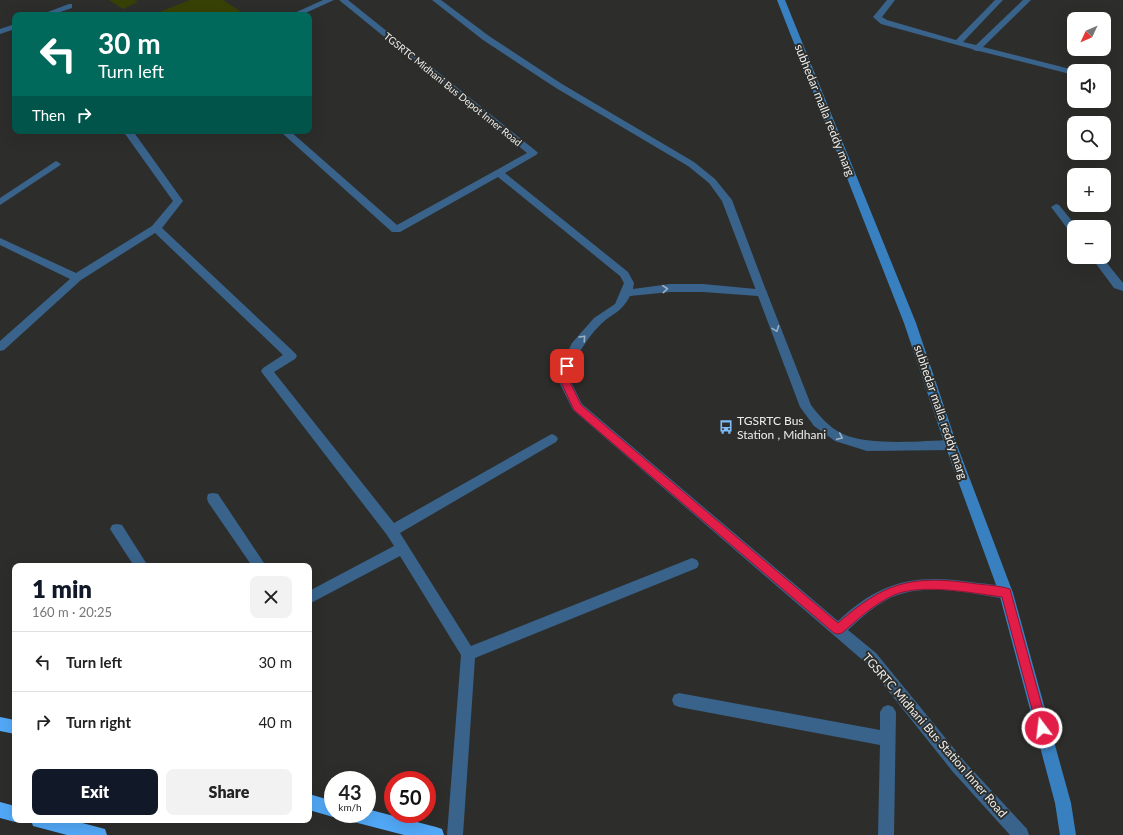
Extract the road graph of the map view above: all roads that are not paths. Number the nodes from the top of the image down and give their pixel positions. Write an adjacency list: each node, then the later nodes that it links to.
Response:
1 (330, 0): 10 (street)
2 (343, 0): 19 (street, TGSRTC Midhani Bus Depot Inner Road)
3 (436, 0): 29 (street)
4 (781, 0): 32 (main road, subhedar malla reddy marg)
5 (891, 0): 13 (street)
6 (998, 0): 13 (street)
7 (1027, 0): 14 (street)
8 (69, 6): 9 (street)
9 (52, 12)
10 (301, 12)
11 (12, 27): 12 (street)
12 (0, 32)
13 (957, 43): 14 (street)
14 (976, 49): 15 (street)
15 (1067, 70)
16 (130, 134): 23 (street)
17 (288, 134): 19 (street, TGSRTC Midhani Bus Depot Inner Road)
18 (56, 164): 20 (street)
19 (498, 172): 28 (street)
20 (0, 202)
21 (1056, 207): 22 (street)
22 (1067, 221)
23 (156, 228): 26 (street); 35 (street)
24 (0, 241): 26 (street)
25 (1101, 264): 27 (street)
26 (77, 278): 30 (street)
27 (1123, 287)
28 (626, 293): 29 (street, one-way to 29); 42 (street, TGSRTC Midhani Bus Station Inner Road, one-way to 28)
29 (762, 293): 32 (street, one-way to 32)
30 (0, 347)
31 (552, 440): 35 (street)
32 (951, 446): 40 (main road, subhedar malla reddy marg)
33 (213, 498): 38 (street)
34 (117, 529): 37 (street)
35 (392, 531): 36 (street)
36 (402, 548): 41 (street); 43 (street)
37 (139, 563)
38 (256, 563)
39 (692, 564): 43 (street)
40 (1006, 593): 42 (street); 60 (main road, subhedar malla reddy marg)
41 (312, 596)
42 (838, 630): 59 (street, TGSRTC Midhani Bus Station Inner Road)
43 (468, 654): 57 (street)
44 (679, 700): 48 (street)
45 (888, 712): 48 (street)
46 (0, 724): 47 (highway)
47 (12, 726)
48 (887, 740): 58 (street)
49 (312, 803): 50 (highway)
50 (324, 806)
51 (0, 810): 52 (highway)
52 (12, 813)
53 (376, 820): 56 (highway)
54 (51, 823): 55 (highway)
55 (99, 835)
56 (436, 835)
57 (455, 835)
58 (886, 835)
59 (1022, 835)
60 (1068, 835)

